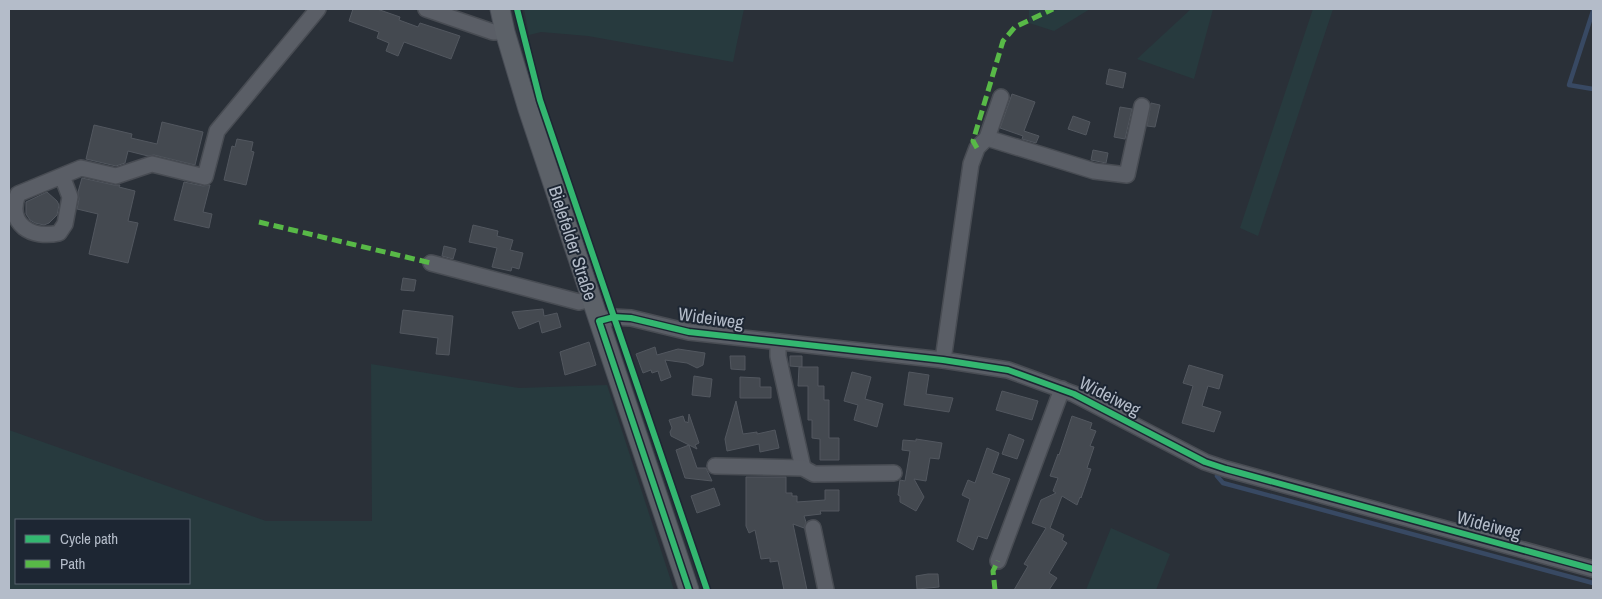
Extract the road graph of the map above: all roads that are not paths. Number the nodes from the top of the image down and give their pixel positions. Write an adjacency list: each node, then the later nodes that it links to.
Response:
1 (318, 9): 8 (street)
2 (426, 9): 4 (street)
3 (500, 9): 4 (main road, Bielefelder Straße)
4 (505, 32): 10 (main road, Bielefelder Straße)
5 (1001, 96): 7 (street)
6 (1142, 106): 7 (street)
7 (987, 138): 13 (street)
8 (62, 176)
9 (431, 263): 10 (street)
10 (592, 299): 11 (main road, Bielefelder Straße)
11 (599, 321): 12 (street, Wideiweg); 21 (main road, Bielefelder Straße)
12 (778, 342): 13 (street, Wideiweg); 16 (street)
13 (943, 360): 14 (street, Wideiweg)
14 (1062, 389): 19 (street, Wideiweg); 20 (street, Wideiweg)
15 (715, 466): 16 (street)
16 (803, 468): 17 (street)
17 (894, 473)
18 (813, 528): 22 (street)
19 (998, 561)
20 (1593, 569)
21 (689, 590)
22 (826, 590)

